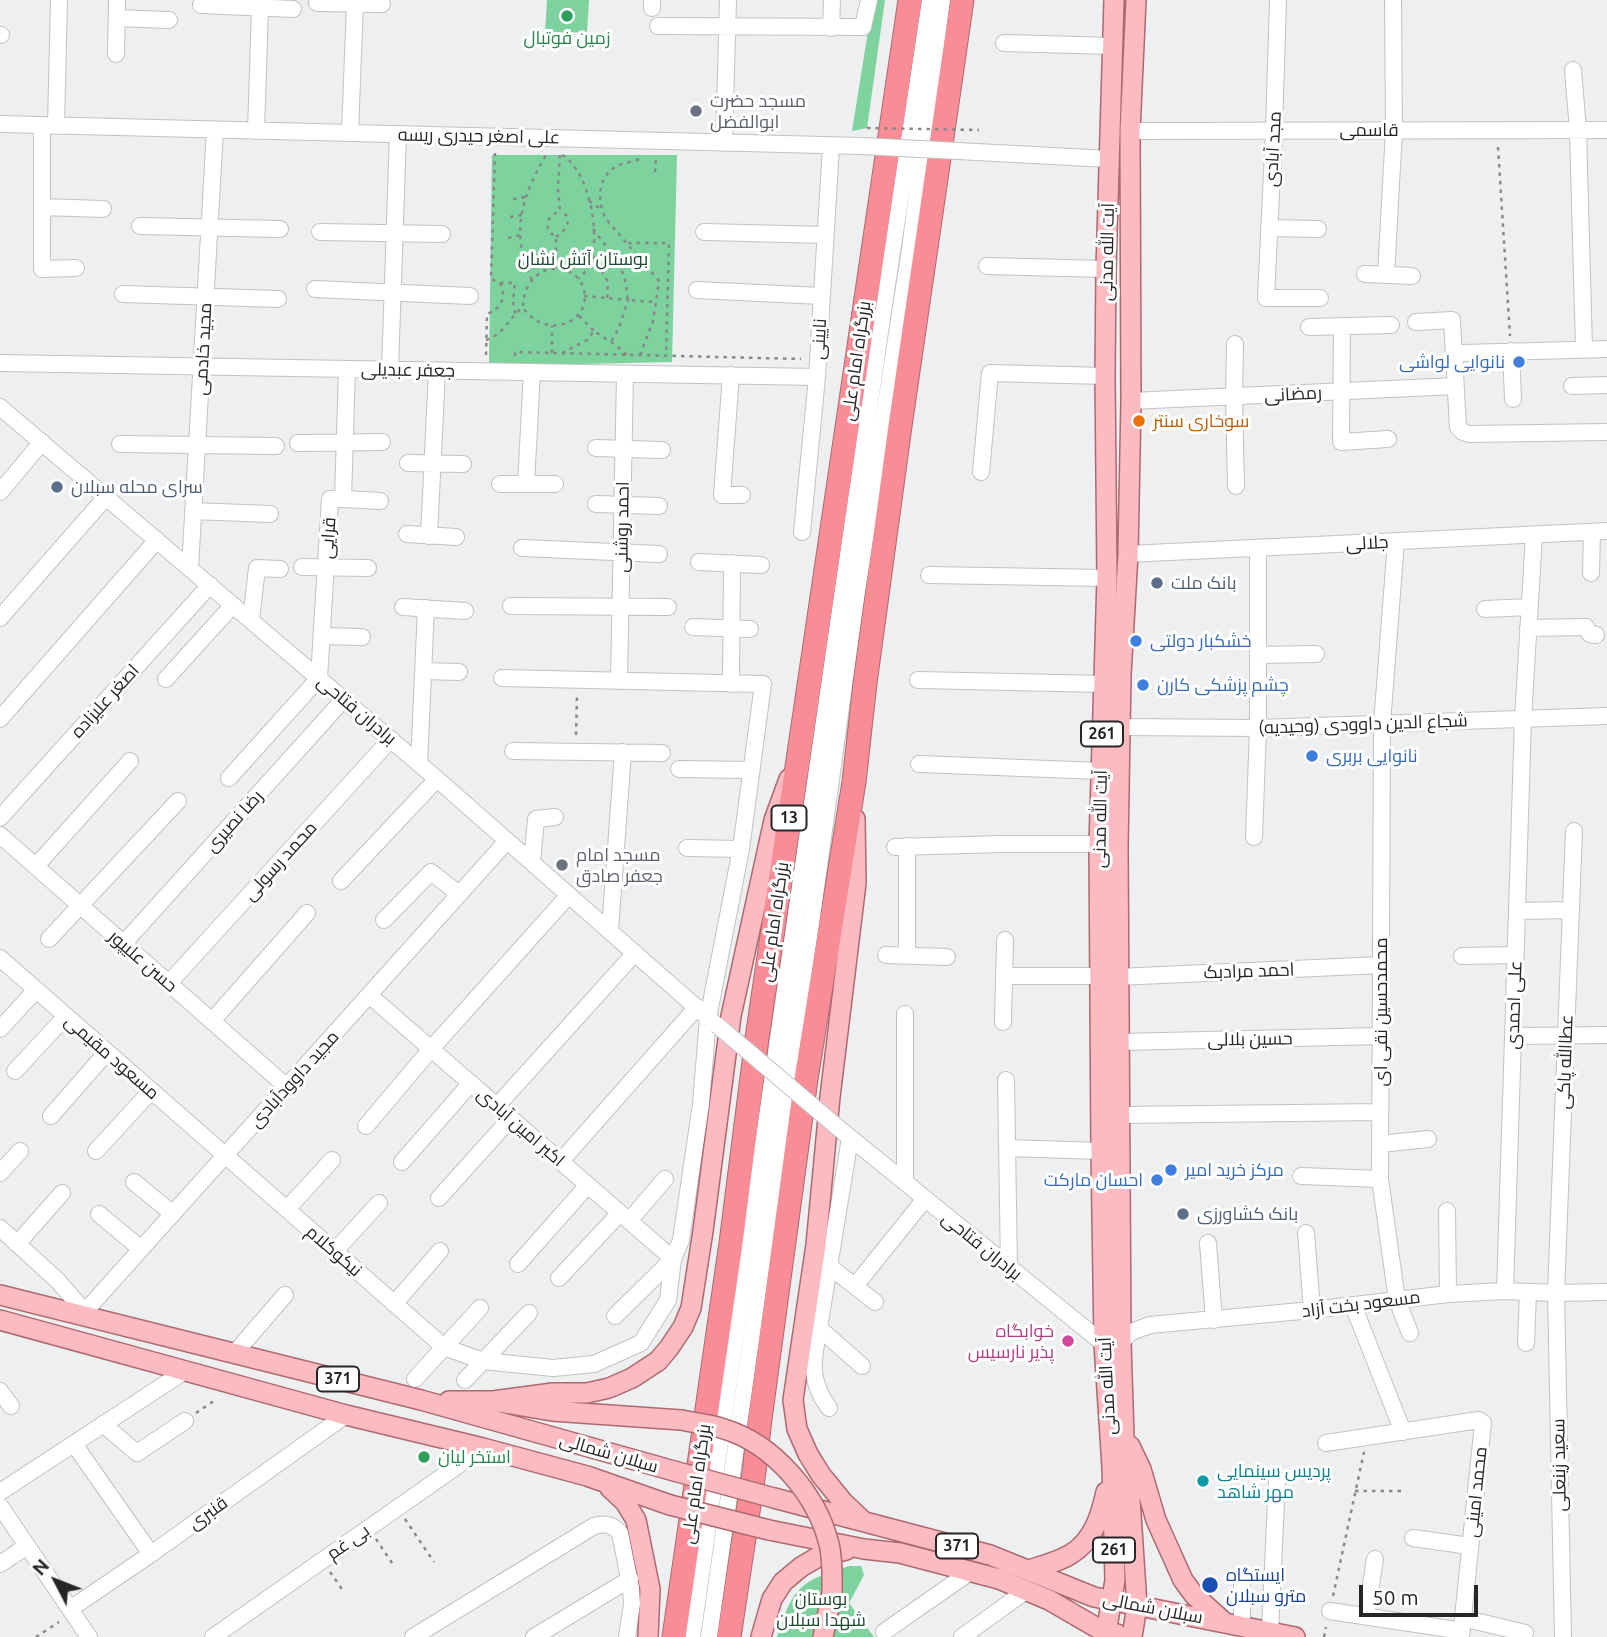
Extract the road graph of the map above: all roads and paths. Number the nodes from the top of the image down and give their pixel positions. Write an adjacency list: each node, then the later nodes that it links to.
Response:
1 (60, 0): 30 (street)
2 (117, 0): 20 (street)
3 (728, 0): 23 (street)
4 (832, 0): 24 (street)
5 (869, 0): 24 (street)
6 (910, 0): 238 (highway, بزرگراه امام علی / 13)
7 (930, 0): 441 (street)
8 (942, 0): 442 (street)
9 (962, 0): 248 (highway)
10 (1114, 0): 26 (main road, آیت الله مدنی / 261)
11 (1136, 0): 39 (main road, آیت الله مدنی / 261)
12 (1278, 0): 40 (street, مجد آبادی)
13 (1394, 0): 34 (street)
14 (317, 3): 15 (street)
15 (355, 3): 16 (street); 41 (street)
16 (382, 4)
17 (201, 5): 18 (street)
18 (260, 8): 19 (street); 38 (street)
19 (293, 9)
20 (117, 18): 21 (street); 27 (street)
21 (169, 20)
22 (658, 26): 23 (street)
23 (727, 28): 24 (street); 43 (street)
24 (831, 28)
25 (1004, 43): 26 (street)
26 (1113, 46): 49 (main road, آیت الله مدنی / 261)
27 (116, 54)
28 (1573, 70): 36 (street)
29 (0, 124): 30 (street, علی اصغر حیدری ریسه)
30 (49, 125): 32 (street, علی اصغر حیدری ریسه); 55 (street)
31 (867, 128): 33 (path, bridge)
32 (215, 130): 38 (street, علی اصغر حیدری ریسه); 62 (street, مجید خادمی)
33 (979, 130)
34 (1394, 130): 35 (street, قاسمی); 40 (street, قاسمی); 82 (street)
35 (1497, 130): 36 (street, قاسمی); 114 (path)
36 (1578, 130): 37 (street, قاسمی); 112 (street)
37 (1607, 130)
38 (256, 131): 41 (street, علی اصغر حیدری ریسه)
39 (1130, 131): 40 (street, قاسمی); 50 (main road, آیت الله مدنی / 261)
40 (1274, 131): 63 (street, مجد آبادی)
41 (350, 133): 42 (street, علی اصغر حیدری ریسه)
42 (398, 134): 43 (street, علی اصغر حیدری ریسه); 69 (street)
43 (724, 143): 44 (street, علی اصغر حیدری ریسه)
44 (831, 146): 49 (street, علی اصغر حیدری ریسه, bridge); 72 (street, نایینی)
45 (495, 150): 86 (path)
46 (560, 154): 52 (path); 54 (path); 58 (path)
47 (642, 158): 57 (path)
48 (656, 158): 51 (path)
49 (1109, 159): 50 (main road); 80 (main road, آیت الله مدنی / 261)
50 (1130, 160): 140 (main road, آیت الله مدنی / 261)
51 (656, 172)
52 (525, 197): 53 (path); 59 (path)
53 (513, 198)
54 (589, 201): 57 (path); 65 (path)
55 (42, 207): 56 (street); 78 (street)
56 (103, 209)
57 (601, 209): 75 (path)
58 (560, 211): 73 (path); 73 (path)
59 (522, 215): 60 (path); 71 (path)
60 (510, 217)
61 (140, 226): 62 (street)
62 (209, 228): 64 (street); 94 (street, مجید خادمی)
63 (1269, 228): 66 (street); 97 (street, مجد آبادی)
64 (280, 229)
65 (593, 229): 76 (path); 98 (path)
66 (1318, 229)
67 (320, 232): 69 (street)
68 (704, 232): 72 (street)
69 (396, 233): 70 (street); 89 (street)
70 (442, 234)
71 (520, 235): 74 (path); 85 (path)
72 (825, 235): 93 (street, نایینی)
73 (556, 237): 79 (path)
74 (508, 238)
75 (626, 243): 99 (path); 119 (path)
76 (591, 255): 84 (path); 95 (path)
77 (987, 266): 80 (street)
78 (76, 268)
79 (556, 268): 84 (path); 85 (path)
80 (1106, 269): 132 (main road, آیت الله مدنی / 261)
81 (1366, 274): 82 (street)
82 (1386, 275): 83 (street)
83 (1412, 276)
84 (579, 279): 92 (path)
85 (532, 280): 100 (path)
86 (500, 283): 101 (path); 109 (path)
87 (315, 289): 89 (street)
88 (697, 290): 93 (street)
89 (394, 293): 91 (street); 126 (street)
90 (124, 294): 94 (street)
91 (470, 296)
92 (584, 296): 95 (path); 102 (path)
93 (821, 296): 121 (street, نایینی)
94 (205, 297): 96 (street); 124 (street, مجید خادمی)
95 (607, 298): 98 (path)
96 (278, 299)
97 (1320, 299)
98 (628, 300): 99 (path); 110 (path)
99 (656, 302): 118 (path)
100 (523, 307): 101 (path); 105 (path)
101 (514, 314): 109 (path)
102 (578, 315): 105 (path); 108 (path)
103 (1416, 322): 120 (street)
104 (1391, 325): 106 (street)
105 (552, 326): 115 (path)
106 (1342, 326): 107 (street); 137 (street)
107 (1309, 327)
108 (594, 331): 110 (path); 116 (path)
109 (486, 340): 128 (path)
110 (611, 342): 117 (path)
111 (1235, 344): 138 (street)
112 (1584, 349): 113 (street); 114 (street)
113 (1607, 349)
114 (1511, 352): 120 (street); 139 (street)
115 (552, 353): 116 (path); 122 (path)
116 (561, 353): 117 (path)
117 (627, 355): 118 (path)
118 (640, 355): 119 (path)
119 (666, 356): 121 (path)
120 (1455, 358): 135 (street)
121 (817, 359): 133 (street, نایینی)
122 (516, 361)
123 (0, 363): 124 (street, جعفر عبدیلی)
124 (202, 367): 125 (street, جعفر عبدیلی); 149 (street, مجید خادمی)
125 (347, 369): 126 (street, جعفر عبدیلی); 147 (street, قرایی)
126 (390, 370): 127 (street, جعفر عبدیلی)
127 (437, 370): 128 (street, جعفر عبدیلی); 155 (street)
128 (485, 371): 129 (street, جعفر عبدیلی)
129 (532, 372): 130 (street, جعفر عبدیلی); 159 (street)
130 (625, 374): 131 (street, جعفر عبدیلی); 152 (street, احمد روشنی)
131 (731, 375): 133 (street, جعفر عبدیلی); 163 (street)
132 (1105, 376): 157 (street); 195 (main road, آیت الله مدنی / 261)
133 (817, 377): 173 (street, نایینی)
134 (1607, 385): 136 (street)
135 (1455, 386): 137 (street, رمضانی); 142 (street)
136 (1572, 386)
137 (1341, 391): 138 (street, رمضانی); 143 (street)
138 (1234, 396): 140 (street, رمضانی); 161 (street)
139 (1513, 399)
140 (1130, 401): 184 (main road, آیت الله مدنی / 261)
141 (0, 407): 144 (street, برادران فتاحی)
142 (1607, 432)
143 (1388, 439)
144 (42, 442): 162 (street); 164 (street, برادران فتاحی)
145 (382, 442): 147 (street)
146 (298, 443): 147 (street)
147 (344, 443): 165 (street, قرایی)
148 (120, 444): 149 (street)
149 (197, 446): 150 (street); 170 (street, مجید خادمی)
150 (276, 446)
151 (596, 448): 152 (street)
152 (623, 449): 153 (street); 168 (street, احمد روشنی)
153 (662, 450)
154 (408, 463): 155 (street)
155 (433, 463): 156 (street); 176 (street)
156 (463, 464)
157 (981, 472)
158 (500, 484): 159 (street)
159 (526, 484): 160 (street)
160 (555, 484)
161 (1236, 486)
162 (0, 492)
163 (742, 495)
164 (106, 497): 178 (street, برادران فتاحی); 206 (street)
165 (343, 499): 166 (street); 189 (street, قرایی)
166 (380, 501)
167 (596, 504): 168 (street)
168 (622, 505): 169 (street); 182 (street, احمد روشنی)
169 (659, 506)
170 (193, 511): 171 (street); 190 (street, مجید خادمی)
171 (270, 514)
172 (1599, 531): 175 (street, جلالی); 193 (street)
173 (802, 532)
174 (407, 534): 176 (street)
175 (1534, 535): 179 (street, جلالی); 202 (street, علی احمدی)
176 (429, 536): 177 (street)
177 (456, 537)
178 (157, 540): 190 (street, برادران فتاحی); 229 (street)
179 (1396, 541): 181 (street, جلالی); 231 (street, محمدحسین نقی ای)
180 (522, 548): 182 (street)
181 (1258, 548): 184 (street, جلالی); 216 (street)
182 (621, 552): 183 (street); 200 (street, احمد روشنی)
183 (659, 554)
184 (1128, 554): 232 (main road, آیت الله مدنی / 261)
185 (699, 562): 186 (street)
186 (732, 563): 187 (street); 209 (street)
187 (761, 565)
188 (302, 567): 189 (street)
189 (326, 567): 191 (street); 213 (street, قرایی)
190 (190, 568): 196 (street, برادران فتاحی)
191 (368, 568)
192 (279, 569): 207 (street)
193 (1591, 573)
194 (929, 575): 195 (street)
195 (1107, 578): 226 (main road, آیت الله مدنی / 261)
196 (210, 585): 197 (street, برادران فتاحی); 251 (street, اصغر علیزاده)
197 (233, 605): 207 (street, برادران فتاحی); 221 (street)
198 (512, 606): 200 (street)
199 (403, 607): 203 (street)
200 (620, 607): 201 (street); 224 (street, احمد روشنی)
201 (668, 607)
202 (1530, 607): 204 (street); 210 (street, علی احمدی)
203 (425, 608): 205 (street); 217 (street)
204 (1485, 609)
205 (465, 611)
206 (0, 618)
207 (251, 621): 219 (street, برادران فتاحی)
208 (693, 627): 209 (street)
209 (732, 627): 211 (street); 225 (street)
210 (1528, 628): 212 (street); 230 (street, علی احمدی)
211 (750, 629)
212 (1596, 635)
213 (322, 636): 214 (street); 219 (street, قرایی)
214 (362, 637)
215 (1316, 654): 216 (street)
216 (1258, 655): 233 (street)
217 (423, 671): 218 (street); 241 (street)
218 (459, 672)
219 (319, 678): 227 (street, برادران فتاحی); 246 (street)
220 (502, 678): 222 (street)
221 (166, 679)
222 (577, 680): 224 (street); 236 (path)
223 (918, 680): 226 (street)
224 (619, 681): 225 (street)
225 (731, 684): 244 (street)
226 (1104, 684): 245 (main road, آیت الله مدنی / 261)
227 (344, 699): 234 (street, برادران فتاحی); 272 (street, رضا نصیری)
228 (1607, 716): 230 (street, شجاع الدین داوودی (وحیدیه))
229 (0, 719)
230 (1523, 719): 231 (street, شجاع الدین داوودی (وحیدیه)); 266 (street, علی احمدی)
231 (1382, 724): 233 (street, شجاع الدین داوودی (وحیدیه)); 280 (street, محمدحسین نقی ای)
232 (1120, 727): 233 (street, شجاع الدین داوودی (وحیدیه)); 282 (main road, آیت الله مدنی / 261)
233 (1258, 728): 253 (street)
234 (391, 739): 241 (street, برادران فتاحی); 283 (street, محمد رسولی)
235 (513, 751): 236 (street)
236 (575, 752): 237 (street)
237 (623, 752): 239 (street); 269 (street)
238 (798, 752): 383 (main road); 440 (highway, بزرگراه امام علی / 13)
239 (662, 753)
240 (130, 761): 260 (street)
241 (419, 763): 247 (street, برادران فتاحی)
242 (919, 764): 245 (street)
243 (679, 769): 244 (street)
244 (751, 771): 258 (street)
245 (1100, 771): 256 (main road, آیت الله مدنی / 261)
246 (229, 778)
247 (437, 779): 254 (street, برادران فتاحی); 261 (street)
248 (854, 782): 403 (main road); 443 (highway)
249 (178, 801): 264 (street)
250 (555, 817): 259 (street)
251 (0, 818)
252 (1574, 831): 265 (street, عطاالله پاکی)
253 (1254, 837)
254 (507, 841): 259 (street, برادران فتاحی); 262 (street, مجید داوودآبادی)
255 (3, 843): 260 (street, حسن علیپور)
256 (1099, 844): 275 (street); 282 (main road, آیت الله مدنی / 261)
257 (687, 848): 258 (street)
258 (741, 849): 288 (street)
259 (532, 862): 263 (street, برادران فتاحی)
260 (36, 866): 264 (street, حسن علیپور)
261 (341, 881)
262 (459, 894): 268 (street); 285 (street, مجید داوودآبادی)
263 (569, 895): 269 (street, برادران فتاحی); 297 (street)
264 (80, 905): 270 (street); 272 (street, حسن علیپور)
265 (1570, 910): 266 (street); 292 (street, عطاالله پاکی)
266 (1517, 911): 276 (street, علی احمدی)
267 (307, 913): 289 (street)
268 (384, 920)
269 (610, 930): 273 (street, برادران فتاحی)
270 (50, 939)
271 (1006, 940): 281 (street)
272 (124, 943): 283 (street, حسن علیپور)
273 (635, 953): 288 (street, برادران فتاحی); 304 (street)
274 (886, 955): 275 (street)
275 (907, 955): 278 (street)
276 (1515, 955): 277 (street); 295 (street, علی احمدی)
277 (1462, 956)
278 (947, 957)
279 (0, 958): 284 (street, مسعود مقیمی)
280 (1381, 965): 282 (street, احمد مرادبک); 294 (street, محمدحسین نقی ای)
281 (1006, 976): 282 (street, احمد مرادبک); 290 (street)
282 (1109, 976): 296 (main road, آیت الله مدنی / 261); 316 (main road, آیت الله مدنی / 261)
283 (169, 983): 289 (street, حسن علیپور)
284 (36, 990): 287 (street, مسعود مقیمی); 291 (street)
285 (369, 995): 297 (street, اکبر امین آبادی); 302 (street, مجید داوودآبادی)
286 (905, 1014): 326 (street)
287 (66, 1016): 298 (street, مسعود مقیمی); 299 (street)
288 (707, 1017): 310 (street, برادران فتاحی, bridge); 319 (street); 344 (street)
289 (212, 1021): 302 (street, حسن علیپور)
290 (1003, 1022)
291 (0, 1029)
292 (1566, 1035): 293 (street); 295 (street); 353 (street, عطاالله پاکی)
293 (1607, 1035)
294 (1381, 1036): 296 (street, حسین بلالی); 305 (street, محمدحسین نقی ای)
295 (1513, 1036): 350 (street, علی احمدی)
296 (1119, 1042): 306 (main road, آیت الله مدنی / 261)
297 (431, 1049): 301 (street, اکبر امین آبادی); 309 (street)
298 (107, 1052): 303 (street, مسعود مقیمی); 307 (street)
299 (15, 1071)
300 (1006, 1080): 313 (street)
301 (471, 1083): 304 (street, اکبر امین آبادی); 320 (street)
302 (287, 1087): 317 (street, مجید داوودآبادی)
303 (151, 1091): 315 (street); 317 (street, مسعود مقیمی)
304 (497, 1106): 308 (street, اکبر امین آبادی)
305 (1380, 1112): 306 (street); 312 (street, محمدحسین نقی ای)
306 (1120, 1115): 371 (main road, آیت الله مدنی / 261)
307 (51, 1116)
308 (511, 1118): 319 (street, اکبر امین آبادی); 329 (street)
309 (366, 1126)
310 (851, 1138): 326 (street, برادران فتاحی); 346 (street)
311 (1428, 1139): 312 (street)
312 (1380, 1143): 324 (street, محمدحسین نقی ای)
313 (1007, 1148): 316 (street); 347 (street)
314 (20, 1151): 321 (street)
315 (96, 1151)
316 (1101, 1151): 371 (main road, آیت الله مدنی / 261)
317 (225, 1156): 332 (street, نیکوکلام); 335 (street, مجید داوودآبادی)
318 (332, 1160): 332 (street)
319 (561, 1161): 327 (street, اکبر امین آبادی)
320 (402, 1162)
321 (0, 1173)
322 (1301, 1176): 324 (street)
323 (665, 1179): 336 (street)
324 (1380, 1180): 357 (street, محمدحسین نقی ای)
325 (134, 1182): 335 (street)
326 (905, 1182): 330 (street, برادران فتاحی)
327 (588, 1185): 336 (street, اکبر امین آبادی); 345 (street)
328 (62, 1193): 340 (street)
329 (439, 1198)
330 (925, 1199): 347 (street, برادران فتاحی); 349 (street)
331 (379, 1203): 342 (street)
332 (287, 1209): 342 (street, نیکوکلام)
333 (1447, 1210): 354 (street)
334 (99, 1214): 341 (street)
335 (173, 1214): 341 (street, مجید داوودآبادی)
336 (625, 1217): 344 (street, اکبر امین آبادی); 348 (street)
337 (0, 1228): 340 (street)
338 (1306, 1233): 363 (street)
339 (1208, 1243): 367 (street)
340 (17, 1244): 365 (street)
341 (141, 1249): 365 (street, مجید داوودآبادی)
342 (335, 1251): 360 (street, نیکوکلام)
343 (440, 1251): 360 (street)
344 (673, 1259): 366 (street); 375 (street)
345 (518, 1264)
346 (829, 1266): 349 (street); 369 (street)
347 (1009, 1267): 371 (street, برادران فتاحی)
348 (559, 1278)
349 (855, 1286): 359 (street)
350 (1505, 1291): 351 (street, مسعود بخت آزاد); 354 (street, مسعود بخت آزاد)
351 (1528, 1292): 353 (street, مسعود بخت آزاد); 372 (street)
352 (1607, 1292): 353 (street, مسعود بخت آزاد)
353 (1556, 1293): 449 (street, سعید زینعلی)
354 (1448, 1294): 357 (street, مسعود بخت آزاد)
355 (0, 1295): 358 (main road, سبلان شمالی / 371)
356 (285, 1295): 374 (street)
357 (1397, 1300): 361 (street, مسعود بخت آزاد); 370 (street, محمدحسین نقی ای)
358 (20, 1301): 365 (main road, سبلان شمالی / 371); 368 (main road)
359 (876, 1302)
360 (394, 1304): 373 (street, نیکوکلام)
361 (1353, 1305): 363 (street, مسعود بخت آزاد); 389 (street)
362 (480, 1308): 373 (street)
363 (1312, 1310): 367 (street, مسعود بخت آزاد)
364 (529, 1313): 375 (street)
365 (81, 1316): 374 (main road, سبلان شمالی / 371)
366 (615, 1316)
367 (1214, 1320): 371 (street, مسعود بخت آزاد)
368 (3, 1324): 377 (main road, سبلان شمالی / 371)
369 (819, 1328): 376 (street); 385 (street)
370 (1410, 1333)
371 (1113, 1343): 390 (main road, آیت الله مدنی / 261); 395 (main road, آیت الله مدنی / 261)
372 (1526, 1343)
373 (443, 1347): 375 (street); 378 (street)
374 (234, 1354): 382 (main road, سبلان شمالی / 371)
375 (483, 1361): 379 (street)
376 (862, 1366)
377 (186, 1371): 380 (main road, سبلان شمالی / 371); 388 (street)
378 (415, 1379)
379 (465, 1380)
380 (237, 1386): 386 (main road, سبلان شمالی / 371); 387 (path)
381 (0, 1391): 384 (street)
382 (421, 1400): 383 (main road); 403 (main road, سبلان شمالی / 371, bridge)
383 (493, 1401): 445 (main road, bridge)
384 (11, 1406)
385 (829, 1408)
386 (346, 1415): 394 (main road, سبلان شمالی / 371); 409 (street, قنبری)
387 (185, 1421): 388 (street)
388 (103, 1424): 393 (street)
389 (1402, 1432): 391 (street, محمد امینی); 407 (street, محمد امینی)
390 (1124, 1437): 422 (main road, آیت الله مدنی / 261); 426 (main road)
391 (1367, 1437): 392 (street, محمد امینی); 398 (path)
392 (1326, 1443)
393 (74, 1444): 400 (street); 409 (street)
394 (483, 1448): 396 (main road, سبلان شمالی / 371); 402 (street, بی غم)
395 (1112, 1467): 415 (main road); 421 (main road, آیت الله مدنی / 261)
396 (587, 1476): 408 (main road, سبلان شمالی / 371, bridge); 439 (main road)
397 (1277, 1479): 429 (street)
398 (1354, 1491): 399 (path); 424 (path)
399 (1402, 1491)
400 (0, 1492)
401 (0, 1506): 406 (street)
402 (398, 1508): 404 (street, بی غم); 412 (path)
403 (862, 1520): 415 (main road, سبلان شمالی / 371)
404 (369, 1528): 411 (street, بی غم); 413 (path)
405 (1413, 1538): 407 (street)
406 (27, 1545): 414 (street); 423 (street)
407 (1470, 1546): 427 (street, محمد امینی)
408 (864, 1549): 416 (main road, سبلان شمالی / 371); 444 (main road)
409 (151, 1554): 423 (street, قنبری)
410 (1375, 1559): 425 (street)
411 (323, 1560): 420 (path); 435 (street, بی غم)
412 (435, 1562)
413 (392, 1563)
414 (0, 1564)
415 (1029, 1570): 421 (main road, سبلان شمالی / 371)
416 (970, 1572): 419 (main road, سبلان شمالی / 371); 428 (street)
417 (630, 1579): 436 (street); 437 (street); 438 (street)
418 (1242, 1579): 426 (street)
419 (1027, 1590): 431 (main road, سبلان شمالی / 371); 446 (street)
420 (344, 1592)
421 (1112, 1600): 422 (main road, سبلان شمالی / 371); 431 (main road, آیت الله مدنی / 261)
422 (1137, 1605): 426 (main road, سبلان شمالی / 371); 432 (main road, آیت الله مدنی / 261)
423 (71, 1611): 433 (path); 434 (street)
424 (1329, 1611): 425 (street); 448 (path)
425 (1366, 1616): 427 (street)
426 (1234, 1625): 429 (main road, سبلان شمالی / 371)
427 (1462, 1629): 430 (street)
428 (884, 1632)
429 (1270, 1632): 447 (main road, سبلان شمالی / 371)
430 (1525, 1633)
431 (1104, 1636): 432 (main road, 371)
432 (1134, 1636)
433 (36, 1637)
434 (89, 1637)
435 (213, 1637)
436 (413, 1637)
437 (534, 1637)
438 (627, 1637)
439 (648, 1637)
440 (674, 1637)
441 (692, 1637)
442 (709, 1637)
443 (729, 1637)
444 (761, 1637)
445 (823, 1637)
446 (962, 1637)
447 (1296, 1637)
448 (1324, 1637)
449 (1563, 1637)

